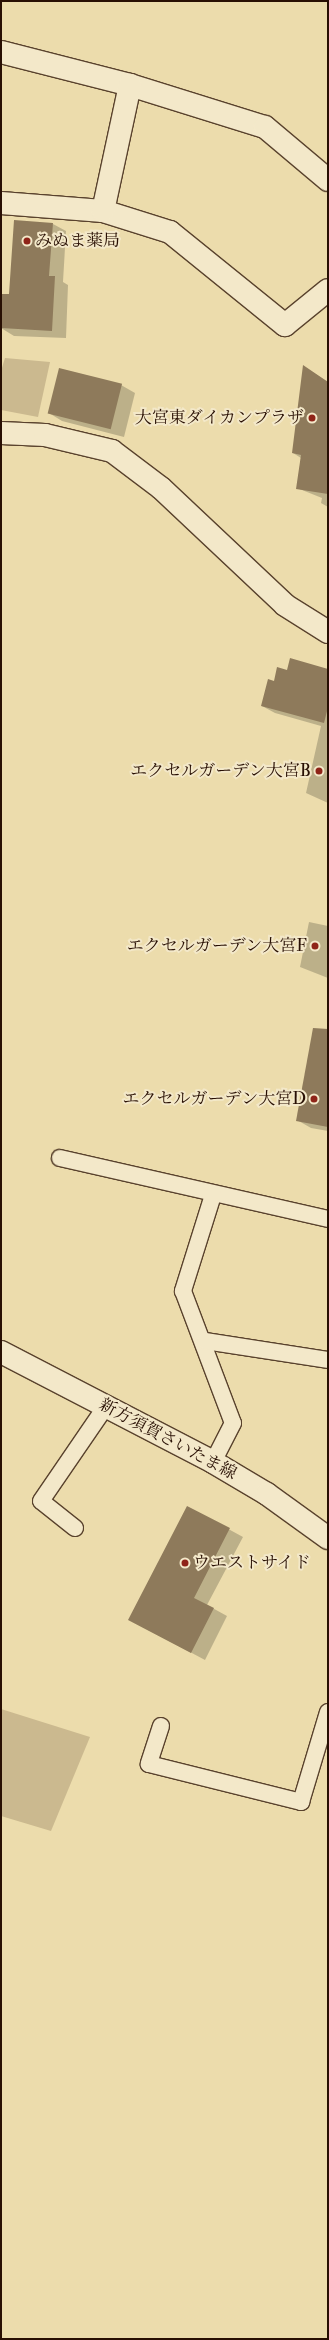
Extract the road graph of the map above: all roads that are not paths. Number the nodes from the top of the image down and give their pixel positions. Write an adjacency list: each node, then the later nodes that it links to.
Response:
1 (1, 52): 2 (street)
2 (130, 85): 3 (street); 5 (street)
3 (328, 180)
4 (1, 203): 5 (street)
5 (103, 211): 6 (street)
6 (328, 290)
7 (1, 433): 8 (street)
8 (328, 632)
9 (60, 1158): 10 (lane)
10 (213, 1195): 11 (lane); 12 (lane)
11 (328, 1219)
12 (205, 1341): 14 (lane); 16 (lane)
13 (1, 1352): 15 (street, 新方須賀さいたま線)
14 (328, 1360)
15 (106, 1406): 16 (street, 新方須賀さいたま線); 17 (lane)
16 (213, 1462): 18 (street, 新方須賀さいたま線)
17 (75, 1528)
18 (328, 1538)
19 (328, 1712): 20 (lane)
20 (161, 1726)

